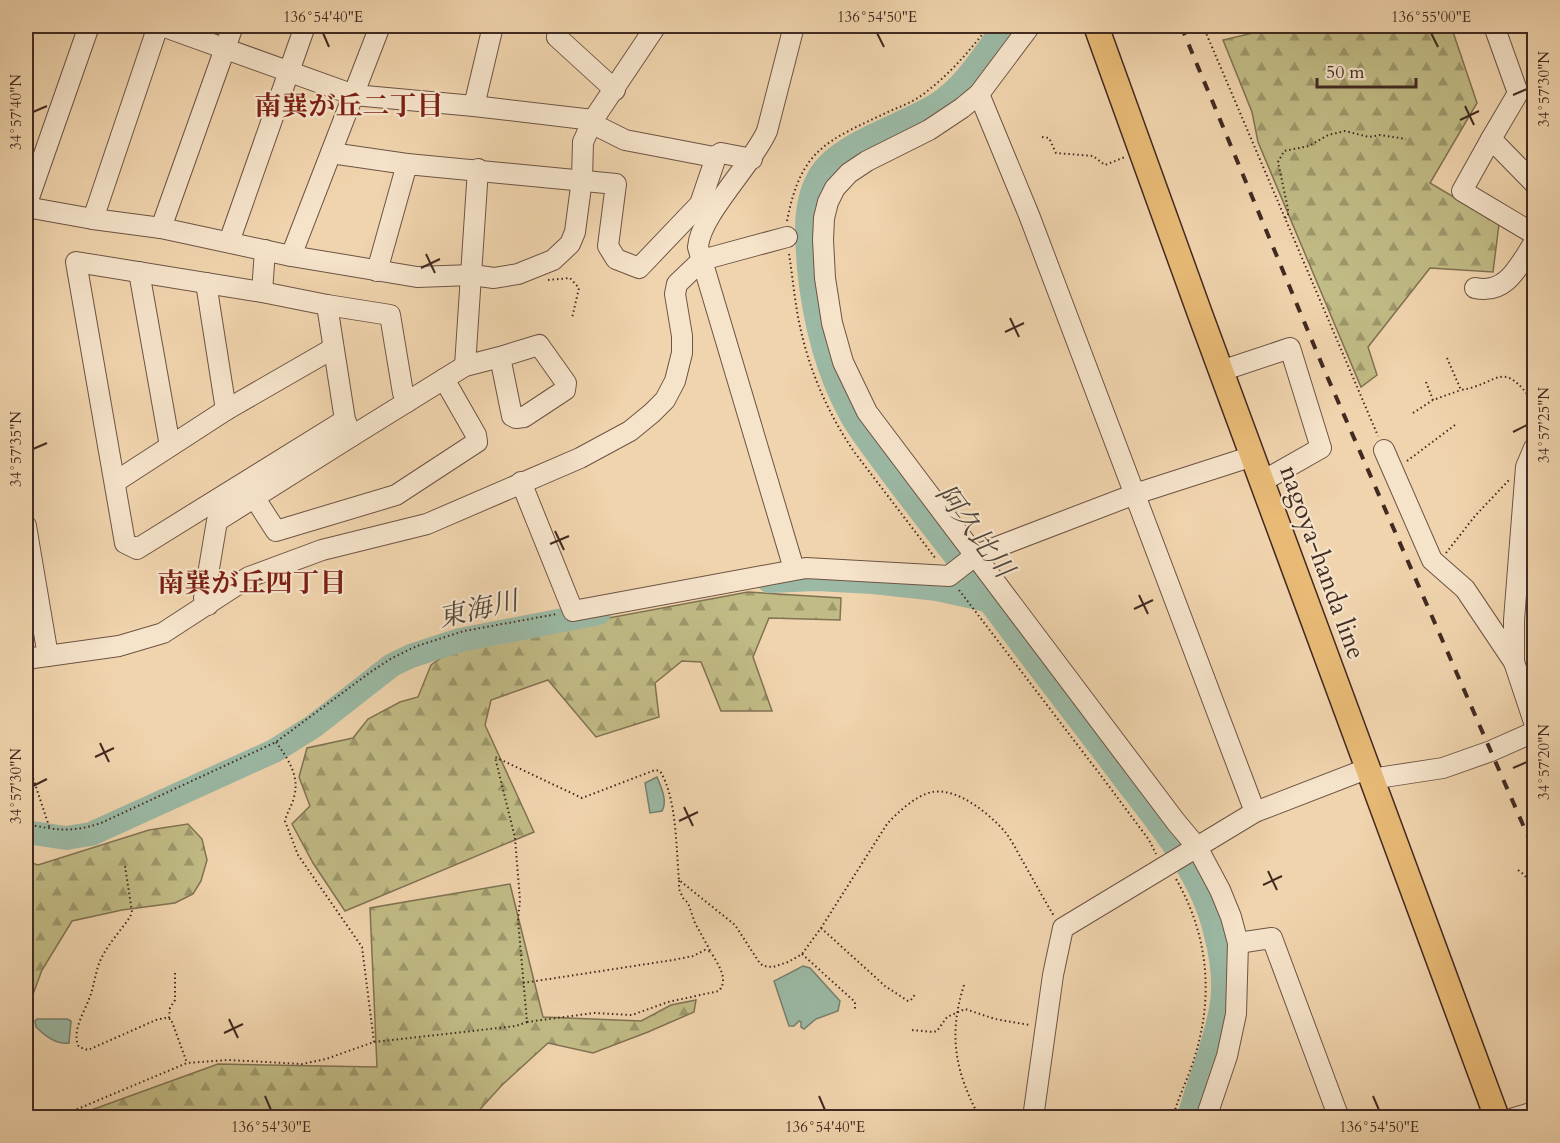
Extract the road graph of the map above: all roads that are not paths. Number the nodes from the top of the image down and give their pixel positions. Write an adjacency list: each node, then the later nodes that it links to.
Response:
1 (89, 26): 28 (street)
2 (160, 26): 13 (street); 29 (street)
3 (233, 26): 13 (street)
4 (305, 26): 14 (street)
5 (380, 26): 17 (street)
6 (493, 26): 18 (street)
7 (561, 26): 15 (street)
8 (794, 26): 23 (street)
9 (1030, 26): 16 (street)
10 (1096, 26): 48 (main road, nagoya-handa line)
11 (1494, 26): 20 (street)
12 (648, 29): 15 (street)
13 (224, 48): 14 (street); 30 (street)
14 (289, 71): 17 (street); 33 (street)
15 (615, 90): 19 (street)
16 (979, 94): 60 (street); 63 (street)
17 (354, 95): 18 (street); 21 (street)
18 (474, 106): 19 (street)
19 (593, 122): 22 (street); 26 (street)
20 (1491, 139): 27 (street); 31 (street)
21 (331, 153): 24 (street); 36 (street)
22 (714, 157): 23 (street); 26 (street)
23 (752, 159): 37 (street)
24 (407, 164): 25 (street); 38 (street)
25 (478, 169): 26 (street); 40 (street)
26 (582, 179): 40 (street)
27 (1534, 183)
28 (27, 199): 29 (street)
29 (93, 219): 30 (street)
30 (161, 228): 33 (street)
31 (1534, 234)
32 (787, 237): 37 (street)
33 (230, 242): 35 (street)
34 (1534, 243): 42 (street)
35 (265, 250): 36 (street); 43 (street)
36 (291, 255): 38 (street)
37 (702, 260): 59 (street); 64 (street)
38 (377, 271): 40 (street)
39 (139, 272): 41 (street); 53 (street); 58 (street)
40 (472, 275): 47 (street)
41 (206, 283): 43 (street); 51 (street)
42 (1475, 288)
43 (262, 292): 44 (street)
44 (327, 305): 45 (street); 50 (street)
45 (332, 349): 51 (street); 52 (street)
46 (500, 357): 47 (street)
47 (465, 366): 49 (street)
48 (1221, 371): 56 (main road, nagoya-handa line); 57 (street)
49 (444, 380): 50 (street); 61 (street)
50 (407, 402): 52 (street)
51 (226, 410): 53 (street)
52 (348, 428): 58 (street); 61 (street)
53 (170, 446): 58 (street)
54 (1534, 448): 68 (street)
55 (1383, 450): 68 (street)
56 (1253, 456): 57 (main road, nagoya-handa line); 60 (street)
57 (1263, 481): 71 (main road, nagoya-handa line)
58 (115, 482)
59 (521, 482): 64 (street); 65 (street)
60 (1135, 494): 63 (street); 72 (street)
61 (254, 497): 65 (street)
62 (26, 526): 66 (street)
63 (976, 555): 64 (street); 73 (street)
64 (794, 569)
65 (208, 604): 66 (street)
66 (48, 656): 67 (street)
67 (26, 659)
68 (1514, 662): 69 (street)
69 (1533, 713)
70 (1534, 732): 71 (street)
71 (1370, 773): 72 (street); 76 (main road, nagoya-handa line)
72 (1255, 812): 73 (street)
73 (1197, 847): 74 (street); 77 (street)
74 (1238, 943): 78 (street); 79 (street)
75 (1534, 1112): 76 (street)
76 (1499, 1117)
77 (1033, 1118)
78 (1206, 1118)
79 (1339, 1118)

